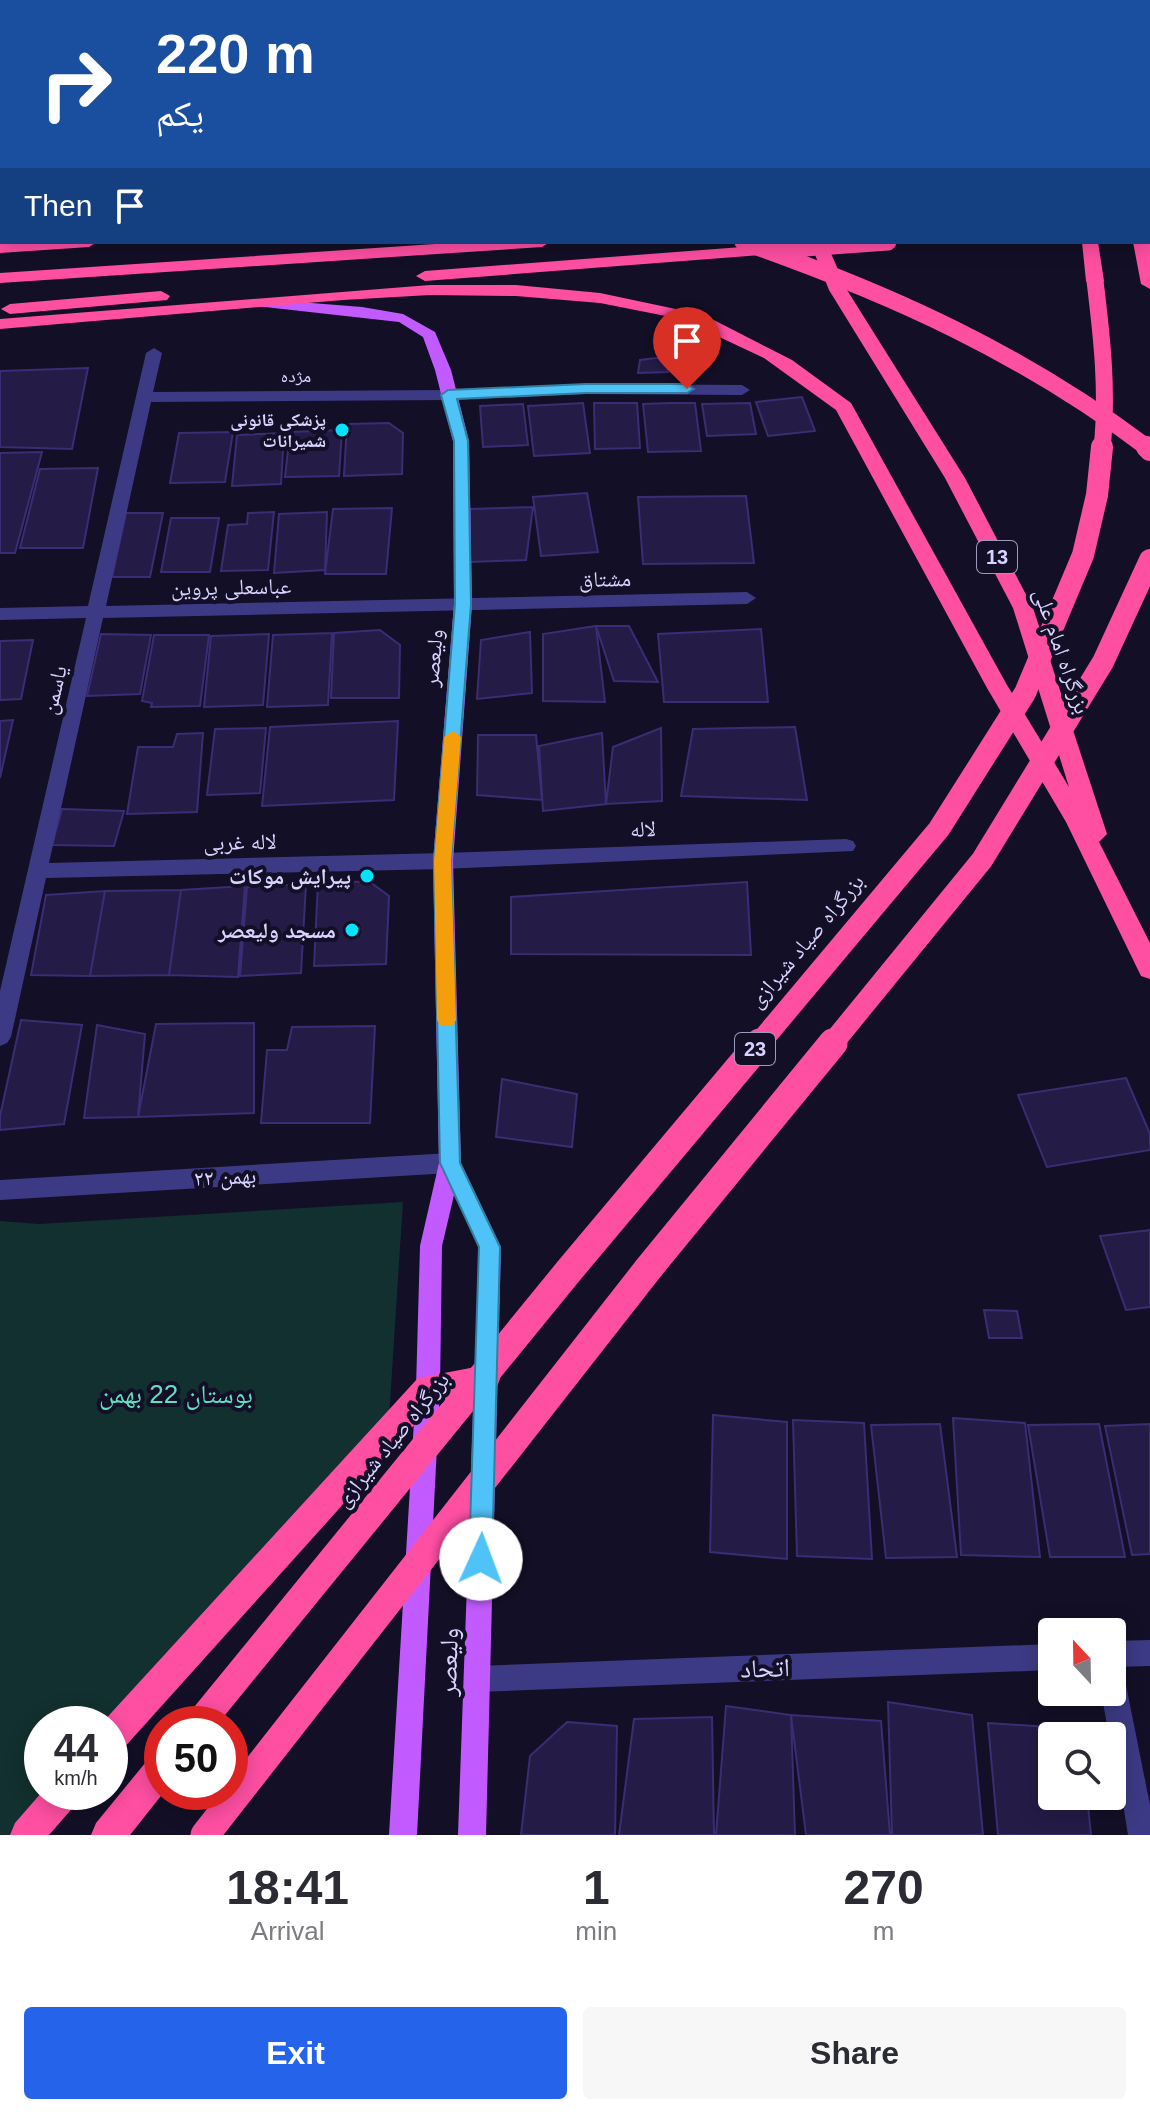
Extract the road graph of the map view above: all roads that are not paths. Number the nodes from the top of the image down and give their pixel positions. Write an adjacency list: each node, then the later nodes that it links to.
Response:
1 (59, 244): 8 (highway)
2 (512, 244): 9 (highway)
3 (818, 244): 7 (highway, bridge)
4 (819, 244): 27 (highway, بزرگراه امام علی / 13)
5 (1090, 244): 38 (highway, بزرگراه صیاد شیرازی / 23, bridge)
6 (1141, 244): 10 (highway)
7 (749, 246): 12 (highway); 18 (highway, bridge)
8 (0, 248)
9 (0, 278)
10 (1150, 283)
11 (261, 303): 13 (highway); 16 (main road, ولیعصر); 27 (highway)
12 (0, 310)
13 (0, 324)
14 (154, 353): 17 (street, یاسمن)
15 (742, 390): 16 (street, مژده)
16 (448, 395): 17 (street, مژده); 21 (main road, ولیعصر)
17 (144, 397): 22 (street, یاسمن)
18 (1150, 450)
19 (1150, 560): 45 (highway, 23, bridge)
20 (747, 598): 21 (street, مشتاق)
21 (463, 604): 22 (street, عباسعلی پروین); 25 (main road, ولیعصر)
22 (96, 612): 23 (street, عباسعلی پروین); 26 (street, یاسمن)
23 (0, 614)
24 (846, 846): 25 (street, لاله)
25 (443, 861): 26 (street, لاله غربی); 30 (main road, ولیعصر)
26 (38, 871): 29 (street, یاسمن)
27 (1116, 899): 28 (highway, بزرگراه امام علی / 13)
28 (1150, 969)
29 (0, 1037)
30 (450, 1163): 31 (street, ۲۲ بهمن); 32 (main road, ولیعصر); 33 (main road, ولیعصر)
31 (0, 1190)
32 (486, 1379): 33 (highway); 37 (main road, ولیعصر)
33 (428, 1388): 40 (highway); 46 (main road, ولیعصر)
34 (1150, 1653): 35 (street)
35 (1126, 1654)
36 (1038, 1658): 37 (street, اتحاد)
37 (477, 1679): 47 (main road, ولیعصر)
38 (214, 1706)
39 (1117, 1706): 48 (street)
40 (128, 1718)
41 (144, 1791): 44 (highway)
42 (49, 1810): 43 (highway)
43 (27, 1835)
44 (108, 1835)
45 (205, 1835)
46 (403, 1835)
47 (472, 1835)
48 (1142, 1835)

